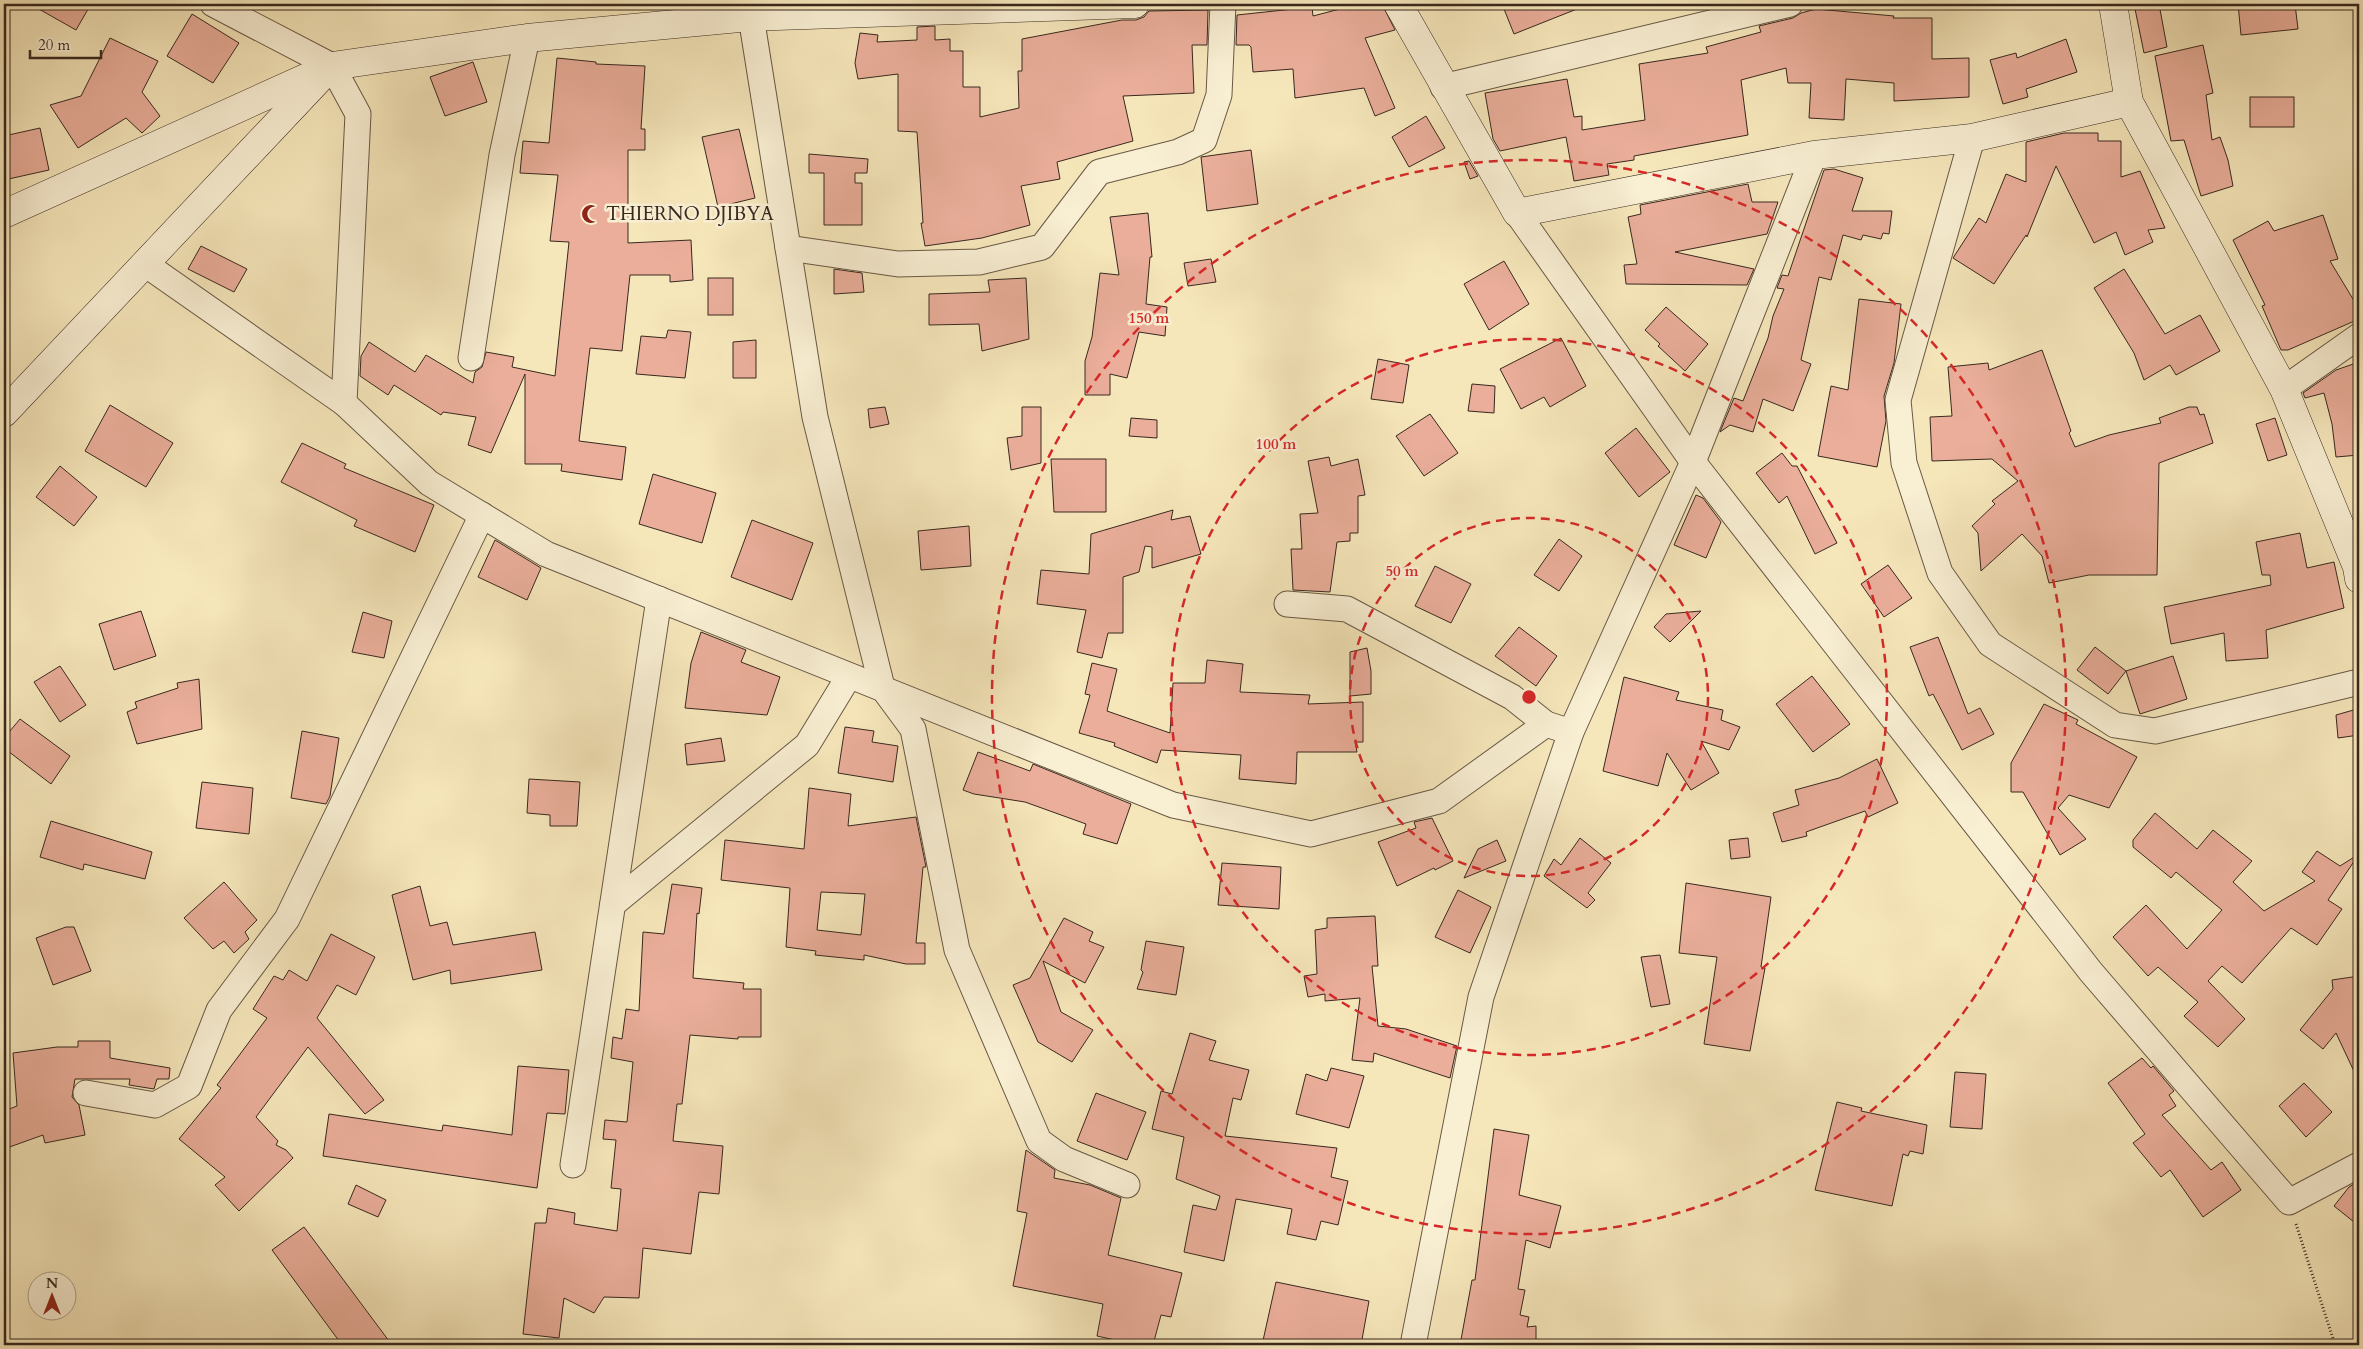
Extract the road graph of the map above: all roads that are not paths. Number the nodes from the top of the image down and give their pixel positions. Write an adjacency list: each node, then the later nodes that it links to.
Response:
1 (213, 4): 9 (street)
2 (1135, 4): 7 (street)
3 (1223, 4): 16 (street)
4 (1398, 4): 10 (street)
5 (1790, 4): 10 (street)
6 (2113, 4): 11 (street)
7 (750, 10): 8 (street); 16 (street)
8 (527, 38): 9 (street); 19 (street)
9 (332, 66): 15 (street); 17 (street); 21 (street)
10 (1443, 87): 14 (street)
11 (2129, 102): 12 (street); 20 (street)
12 (1972, 138): 13 (street); 29 (street)
13 (1814, 155): 14 (street); 23 (street)
14 (1517, 213): 23 (street)
15 (4, 214)
16 (788, 248): 30 (street)
17 (145, 264): 21 (street); 22 (street)
18 (2359, 336): 20 (street)
19 (471, 358)
20 (2284, 389): 25 (street)
21 (344, 403): 24 (street)
22 (4, 413)
23 (1693, 462): 32 (street); 36 (street)
24 (482, 515): 26 (street); 34 (street)
25 (2359, 579)
26 (659, 599): 28 (street); 33 (street)
27 (1288, 604): 31 (street)
28 (849, 676): 30 (street); 33 (street)
29 (2359, 682)
30 (882, 687): 31 (street); 37 (street)
31 (1546, 724): 32 (street)
32 (1571, 732): 38 (street)
33 (614, 904): 35 (street)
34 (86, 1093)
35 (573, 1165)
36 (2359, 1165)
37 (1127, 1185)
38 (1413, 1345)

